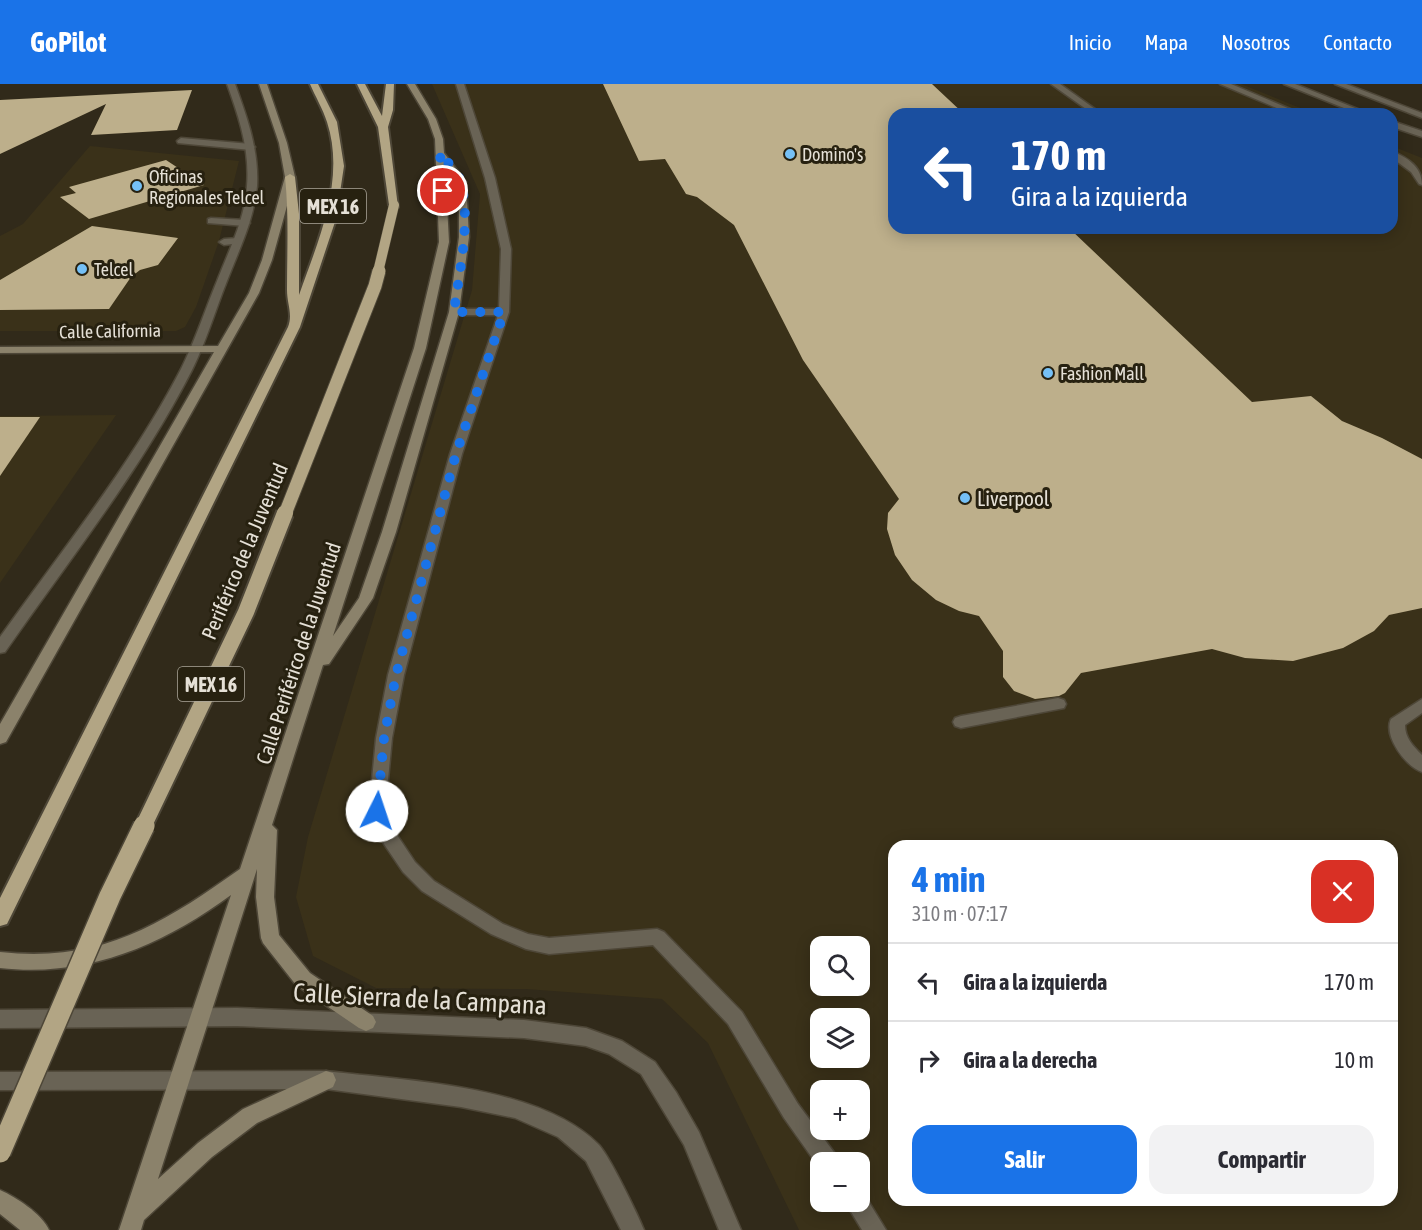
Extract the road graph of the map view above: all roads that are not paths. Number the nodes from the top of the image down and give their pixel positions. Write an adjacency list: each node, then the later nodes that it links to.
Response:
1 (231, 84): 20 (street)
2 (262, 84): 23 (main road)
3 (314, 84): 31 (highway, MEX 16)
4 (361, 84): 17 (highway, Periférico de la Juventud / MEX 16)
5 (390, 84): 17 (highway)
6 (460, 84): 30 (street)
7 (1055, 84): 12 (street)
8 (1224, 84): 13 (street)
9 (1288, 84): 14 (street)
10 (1339, 84): 15 (street)
11 (415, 86): 21 (main road, Calle Periférico de la Juventud)
12 (1089, 108)
13 (1283, 108)
14 (1350, 108)
15 (1422, 116)
16 (1398, 125): 18 (street)
17 (383, 126): 52 (highway, Periférico de la Juventud / MEX 16, bridge)
18 (1422, 134)
19 (181, 141): 20 (street)
20 (251, 147): 26 (street)
21 (440, 153): 29 (main road); 36 (main road, Calle Periférico de la Juventud)
22 (1398, 158): 24 (street)
23 (290, 177): 31 (highway); 33 (main road)
24 (1422, 182)
25 (211, 221): 26 (street)
26 (245, 223): 27 (street)
27 (238, 241): 28 (street); 32 (street)
28 (224, 242)
29 (454, 312): 30 (street); 36 (main road)
30 (504, 312): 53 (street)
31 (296, 322): 44 (highway, MEX 16)
32 (195, 348): 33 (main road, Calle California); 34 (main road, Calle California); 35 (street)
33 (221, 349): 40 (main road)
34 (0, 350)
35 (0, 648)
36 (315, 672): 42 (main road, Calle Periférico de la Juventud)
37 (1058, 704): 39 (street)
38 (1422, 705): 41 (street)
39 (961, 722)
40 (0, 738)
41 (1422, 766)
42 (268, 812): 43 (main road, Calle Periférico de la Juventud); 48 (main road)
43 (248, 873): 45 (main road); 46 (main road, Calle Periférico de la Juventud)
44 (0, 918)
45 (0, 960)
46 (201, 1017): 47 (street, Calle Sierra de la Campana); 48 (street, Calle Sierra de la Campana); 49 (main road, Calle Periférico de la Juventud)
47 (0, 1019)
48 (366, 1022): 58 (street, Calle Sierra de la Campana)
49 (179, 1080): 50 (street); 51 (street); 55 (main road, Calle Periférico de la Juventud)
50 (327, 1080): 55 (main road); 57 (street)
51 (0, 1081)
52 (0, 1152)
53 (821, 1152)
54 (0, 1201): 56 (main road)
55 (132, 1222)
56 (38, 1230)
57 (633, 1230)
58 (730, 1230)

